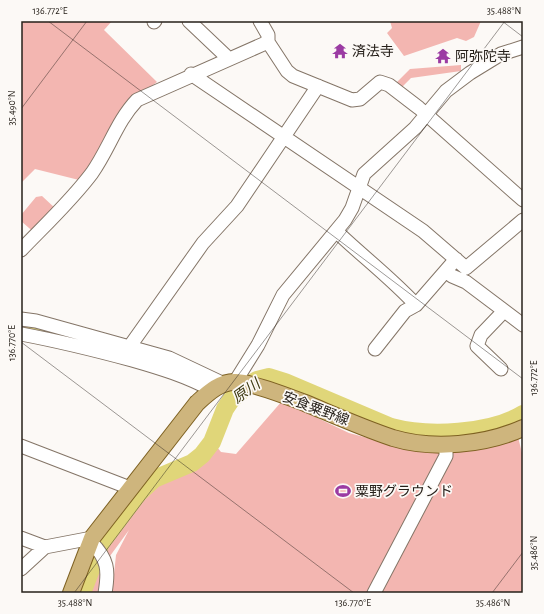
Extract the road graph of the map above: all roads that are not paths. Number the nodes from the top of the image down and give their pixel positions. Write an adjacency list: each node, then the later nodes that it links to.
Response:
1 (189, 21): 5 (street)
2 (260, 21): 3 (street)
3 (268, 42): 5 (street); 7 (street)
4 (523, 47): 8 (street)
5 (228, 58): 6 (street)
6 (191, 74): 9 (street); 14 (street)
7 (318, 86): 8 (street); 9 (street)
8 (426, 115): 10 (street); 11 (street)
9 (283, 138): 10 (street); 22 (street)
10 (358, 188): 13 (street); 15 (street)
11 (523, 200)
12 (523, 220): 15 (street)
13 (336, 230): 17 (street); 25 (street)
14 (21, 250)
15 (456, 259): 16 (street)
16 (446, 271): 17 (street); 18 (street)
17 (416, 305): 23 (street)
18 (504, 311): 20 (street); 24 (street)
19 (21, 319): 22 (street)
20 (523, 325)
21 (21, 334): 25 (street)
22 (130, 346): 25 (street)
23 (375, 348)
24 (501, 370)
25 (234, 385): 27 (main road, 安食粟野線); 29 (main road)
26 (523, 428): 27 (main road, 安食粟野線)
27 (446, 444): 36 (street)
28 (21, 446): 29 (street)
29 (130, 488): 31 (main road)
30 (21, 538): 32 (street)
31 (93, 543): 32 (street); 34 (main road); 35 (street)
32 (45, 547): 33 (street)
33 (21, 568)
34 (71, 593)
35 (105, 593)
36 (374, 593)

